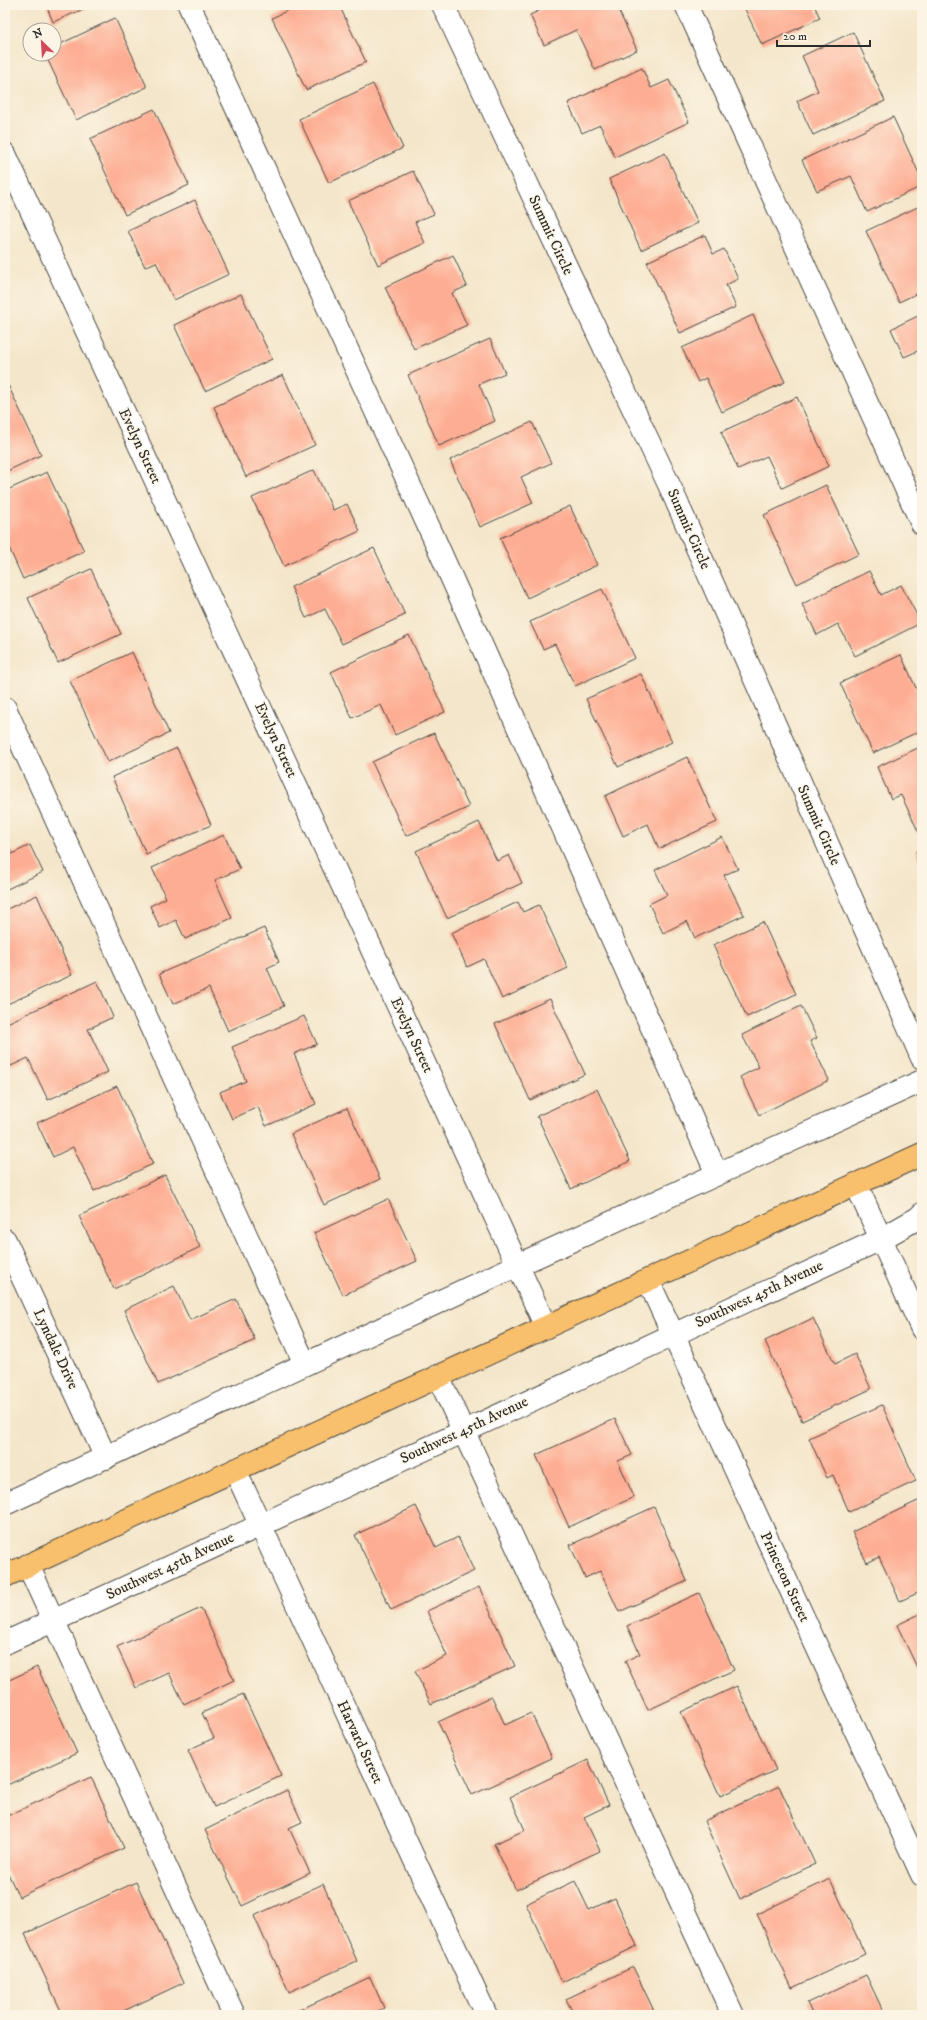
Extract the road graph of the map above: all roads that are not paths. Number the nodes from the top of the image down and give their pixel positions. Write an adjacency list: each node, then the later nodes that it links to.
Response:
1 (189, 5): 10 (street)
2 (443, 5): 7 (street, Summit Circle)
3 (686, 5): 5 (street)
4 (5, 154): 15 (street, Evelyn Street)
5 (922, 524)
6 (5, 708): 20 (street)
7 (922, 1058)
8 (922, 1081): 10 (street)
9 (922, 1154): 11 (main road)
10 (717, 1174): 15 (street)
11 (856, 1184): 13 (street); 16 (main road)
12 (922, 1214): 13 (street, Southwest 45th Avenue)
13 (881, 1239): 18 (street); 19 (street, Southwest 45th Avenue)
14 (5, 1240): 23 (street, Lyndale Drive)
15 (518, 1264): 17 (street, Evelyn Street); 20 (street)
16 (648, 1280): 17 (main road); 19 (street, Princeton Street)
17 (546, 1326): 21 (main road)
18 (922, 1329)
19 (673, 1334): 22 (street, Southwest 45th Avenue); 31 (street, Princeton Street)
20 (305, 1364): 23 (street)
21 (438, 1376): 22 (street); 24 (main road)
22 (464, 1430): 26 (street, Southwest 45th Avenue); 34 (street)
23 (106, 1458): 25 (street)
24 (235, 1470): 26 (street, Harvard Street); 27 (main road)
25 (5, 1504)
26 (260, 1524): 29 (street, Southwest 45th Avenue); 33 (street, Harvard Street)
27 (28, 1565): 28 (main road); 29 (street)
28 (5, 1576)
29 (54, 1620): 30 (street, Southwest 45th Avenue); 32 (street)
30 (5, 1643)
31 (922, 1875)
32 (234, 2015)
33 (486, 2015)
34 (733, 2015)

